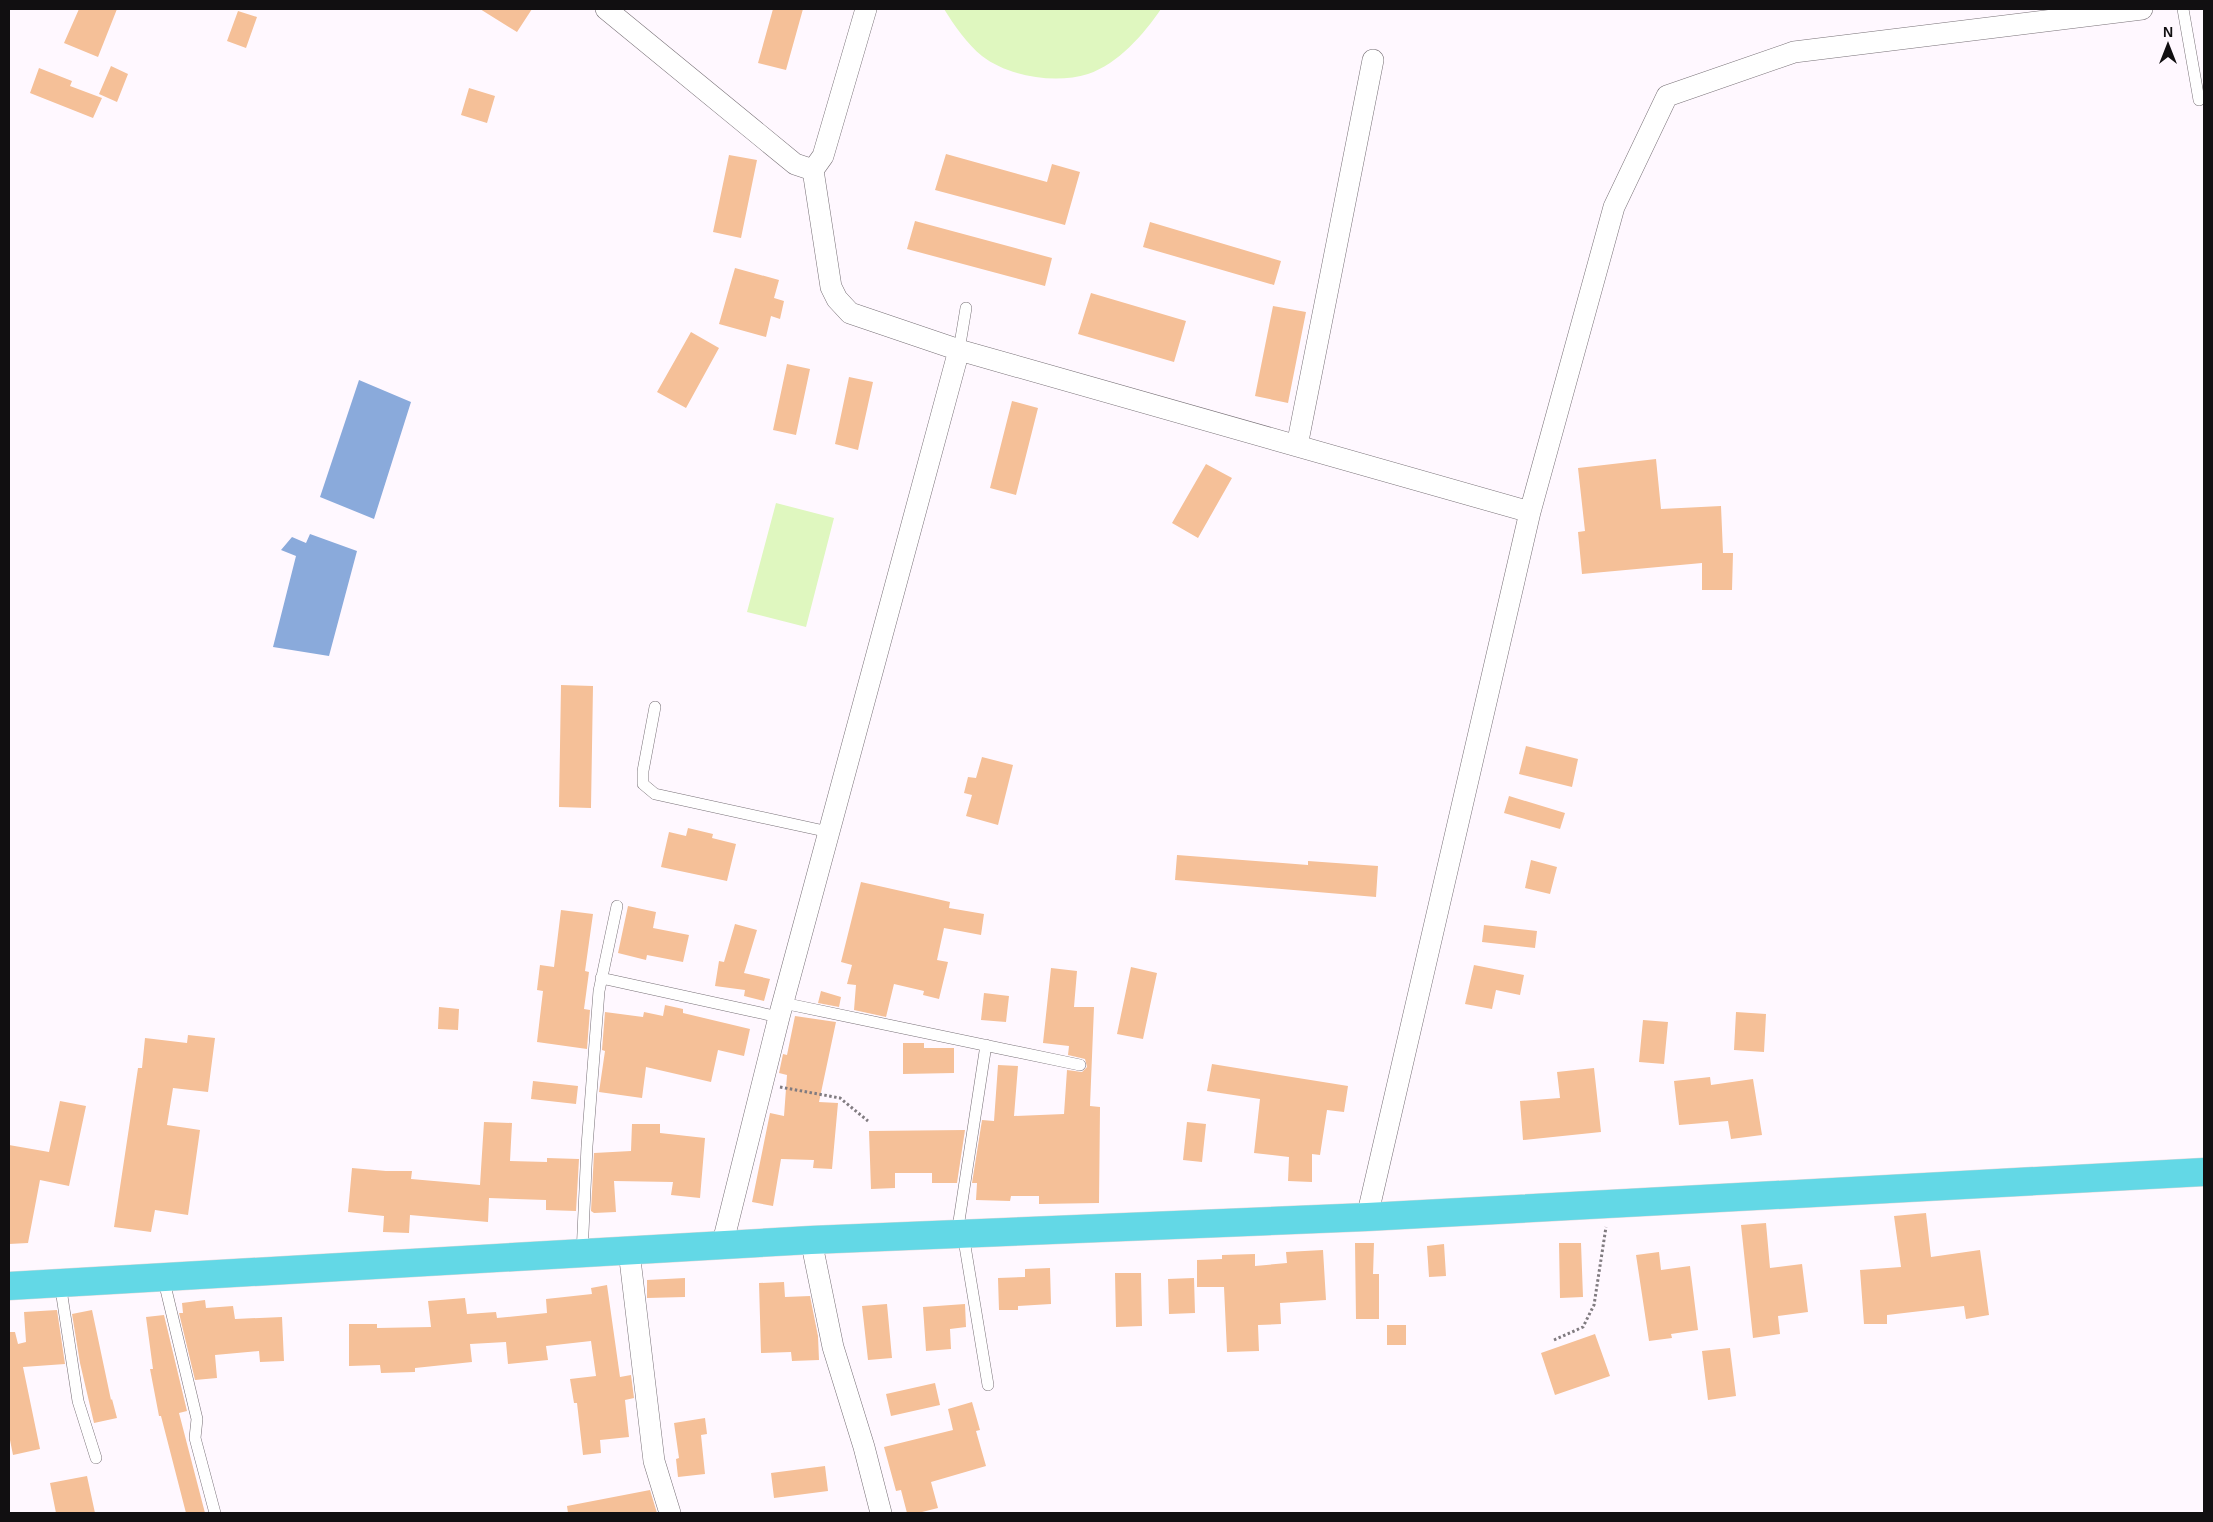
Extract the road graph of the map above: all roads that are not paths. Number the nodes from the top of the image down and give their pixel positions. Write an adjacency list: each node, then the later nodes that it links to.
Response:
1 (606, 9): 7 (street)
2 (866, 9): 7 (street)
3 (2142, 9): 11 (street)
4 (2184, 9): 6 (lane)
5 (1373, 60): 10 (street)
6 (2198, 100)
7 (813, 170): 9 (street)
8 (966, 308): 9 (lane)
9 (959, 350): 10 (street); 13 (street)
10 (1297, 446): 11 (street)
11 (1530, 512): 20 (street)
12 (655, 707): 13 (lane)
13 (829, 832): 16 (street)
14 (617, 906): 15 (lane)
15 (602, 978): 16 (lane); 25 (lane)
16 (781, 1010): 17 (lane); 23 (street)
17 (986, 1045): 18 (lane); 21 (lane)
18 (1080, 1065)
19 (2204, 1172): 20 (highway)
20 (1367, 1217): 21 (highway)
21 (960, 1234): 22 (highway); 29 (lane)
22 (811, 1240): 23 (highway); 33 (street)
23 (722, 1246): 24 (highway)
24 (629, 1251): 25 (highway); 32 (street)
25 (582, 1254): 26 (highway)
26 (163, 1277): 27 (highway); 31 (lane)
27 (60, 1283): 28 (highway); 30 (lane)
28 (9, 1286)
29 (988, 1385)
30 (96, 1458)
31 (215, 1513)
32 (670, 1513)
33 (881, 1513)

